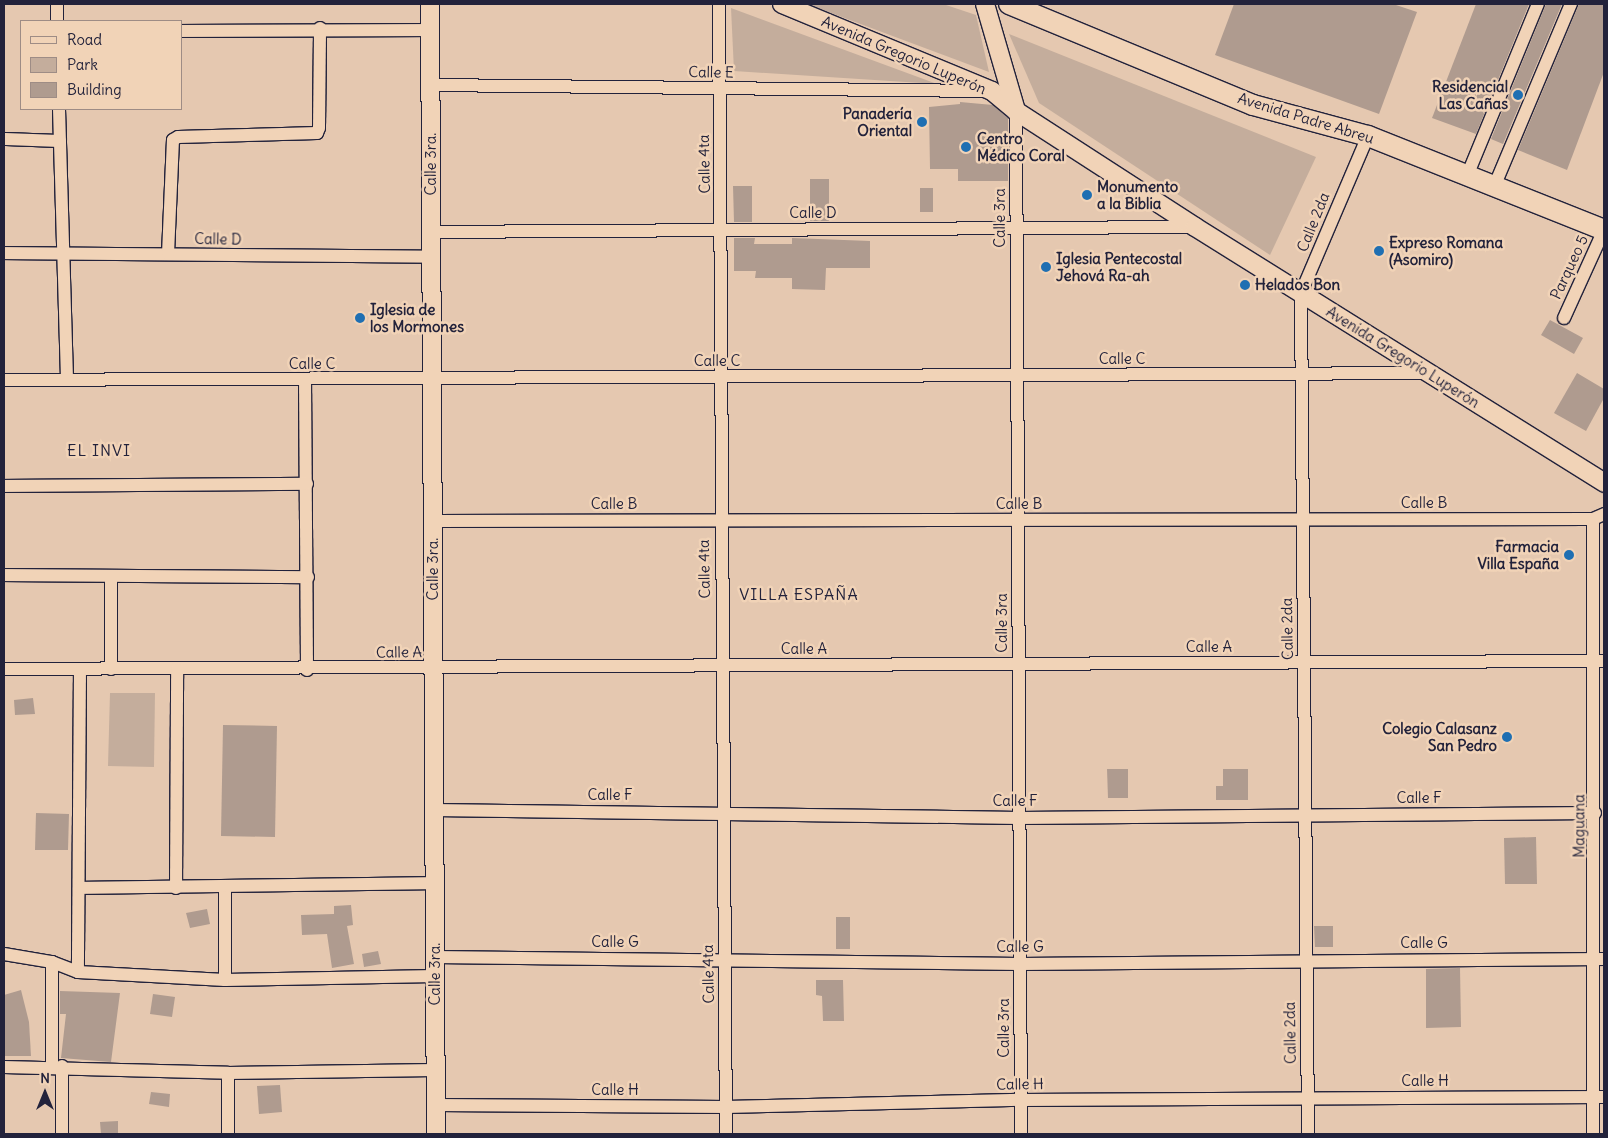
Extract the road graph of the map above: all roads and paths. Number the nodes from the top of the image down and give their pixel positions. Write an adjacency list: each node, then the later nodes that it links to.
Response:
1 (57, 4): 9 (street)
2 (430, 4): 11 (main road, Calle 3ra.)
3 (719, 4): 14 (street, Calle 4ta)
4 (782, 4): 15 (main road, Avenida Gregorio Luperón)
5 (985, 4): 17 (main road)
6 (1008, 4): 18 (main road, Avenida Padre Abreu)
7 (1538, 4): 21 (street)
8 (1571, 4): 22 (street)
9 (57, 20)
10 (320, 28): 11 (street); 12 (street); 30 (street)
11 (430, 30): 13 (main road, Calle 3ra.)
12 (182, 31)
13 (430, 86): 14 (street, Calle E); 27 (main road, Calle 3ra.)
14 (720, 89): 15 (street, Calle E); 25 (street, Calle 4ta)
15 (992, 92): 17 (main road, Avenida Gregorio Luperón)
16 (59, 110): 20 (street)
17 (1016, 111): 23 (main road, Avenida Gregorio Luperón); 24 (street, Calle 3ra)
18 (1368, 136): 21 (main road, Avenida Padre Abreu); 32 (street, Calle 2da)
19 (4, 139): 20 (street)
20 (60, 141): 29 (street)
21 (1467, 176): 22 (main road, Avenida Padre Abreu)
22 (1494, 187): 26 (main road, Avenida Padre Abreu)
23 (1195, 227): 24 (street, Calle D); 32 (main road, Avenida Gregorio Luperón)
24 (1016, 228): 25 (street, Calle D); 36 (street, Calle 3ra)
25 (721, 230): 27 (street, Calle D); 37 (street, Calle 4ta)
26 (1604, 230): 33 (street, Parqueo 5)
27 (431, 232): 31 (main road, Calle 3ra.)
28 (4, 253): 29 (street, Calle D)
29 (63, 254): 30 (street, Calle D); 39 (street)
30 (168, 254): 31 (street, Calle D)
31 (432, 257): 41 (main road, Calle 3ra.)
32 (1301, 293): 34 (main road, Avenida Gregorio Luperón); 35 (street, Calle 2da)
33 (1564, 318)
34 (1431, 373): 35 (street, Calle C); 42 (main road, Avenida Gregorio Luperón)
35 (1301, 374): 36 (street, Calle C); 46 (street, Calle 2da)
36 (1017, 376): 37 (street, Calle C); 48 (street, Calle 3ra)
37 (719, 378): 41 (street, Calle C); 47 (street, Calle 4ta)
38 (4, 380): 39 (street, Calle C)
39 (67, 380): 40 (street, Calle C)
40 (305, 380): 41 (street, Calle C); 43 (street)
41 (432, 380): 49 (main road, Calle 3ra.)
42 (1604, 483)
43 (307, 484): 44 (street); 52 (street)
44 (4, 486)
45 (1599, 516): 46 (street, Calle B); 53 (street, Maguana)
46 (1302, 519): 48 (street, Calle B); 54 (street, Calle 2da)
47 (720, 520): 48 (street, Calle B); 49 (street, Calle B); 56 (street, Calle 4ta)
48 (1018, 520): 55 (street, Calle 3ra)
49 (433, 521): 57 (main road, Calle 3ra.)
50 (4, 575): 51 (street)
51 (111, 576): 52 (street); 60 (street)
52 (308, 577): 62 (street)
53 (1600, 661): 54 (street, Calle A); 65 (street, Maguana)
54 (1304, 663): 55 (street, Calle A); 66 (street, Calle 2da)
55 (1019, 664): 56 (street, Calle A); 67 (street, Calle 3ra)
56 (721, 666): 57 (street, Calle A); 64 (street, Calle 4ta)
57 (434, 668): 62 (street, Calle A); 63 (main road, Calle 3ra.)
58 (4, 669): 59 (street, Calle A)
59 (80, 669): 60 (street, Calle A); 70 (street)
60 (112, 669): 61 (street, Calle A)
61 (176, 669): 62 (street, Calle A); 71 (street)
62 (307, 670)
63 (434, 810): 64 (street, Calle F); 68 (main road, Calle 3ra.)
64 (723, 812): 67 (street, Calle F); 74 (street, Calle 4ta)
65 (1595, 813): 66 (street, Calle F); 75 (street, Maguana)
66 (1304, 814): 67 (street, Calle F); 76 (street, Calle 2da)
67 (1019, 818): 78 (street, Calle 3ra)
68 (434, 883): 69 (street); 73 (main road, Calle 3ra.)
69 (225, 887): 71 (street); 81 (street)
70 (80, 888): 71 (street); 79 (street)
71 (176, 888)
72 (4, 954): 77 (street)
73 (435, 957): 74 (street, Calle G); 80 (main road, Calle 3ra.)
74 (724, 959): 78 (street, Calle G); 90 (street, Calle 4ta)
75 (1600, 959): 76 (street, Calle G); 86 (street, Maguana)
76 (1305, 960): 78 (street, Calle G); 87 (street, Calle 2da)
77 (52, 962): 79 (street); 82 (street)
78 (1020, 964): 88 (street, Calle 3ra)
79 (78, 972): 81 (street)
80 (435, 976): 81 (street); 84 (main road, Calle 3ra.)
81 (226, 980)
82 (57, 1066): 83 (street); 85 (street); 91 (street)
83 (4, 1067)
84 (435, 1070): 85 (street); 89 (main road, Calle 3ra.)
85 (228, 1073): 92 (street)
86 (1599, 1097): 87 (street, Calle H); 97 (street, Maguana)
87 (1308, 1098): 88 (street, Calle H); 96 (street, Calle 2da)
88 (1021, 1100): 90 (street, Calle H); 95 (street, Calle 3ra)
89 (436, 1105): 90 (street, Calle H); 93 (main road, Calle 3ra.)
90 (726, 1107): 94 (street, Calle 4ta)
91 (62, 1134)
92 (228, 1134)
93 (436, 1134)
94 (726, 1134)
95 (1021, 1134)
96 (1308, 1134)
97 (1593, 1134)

